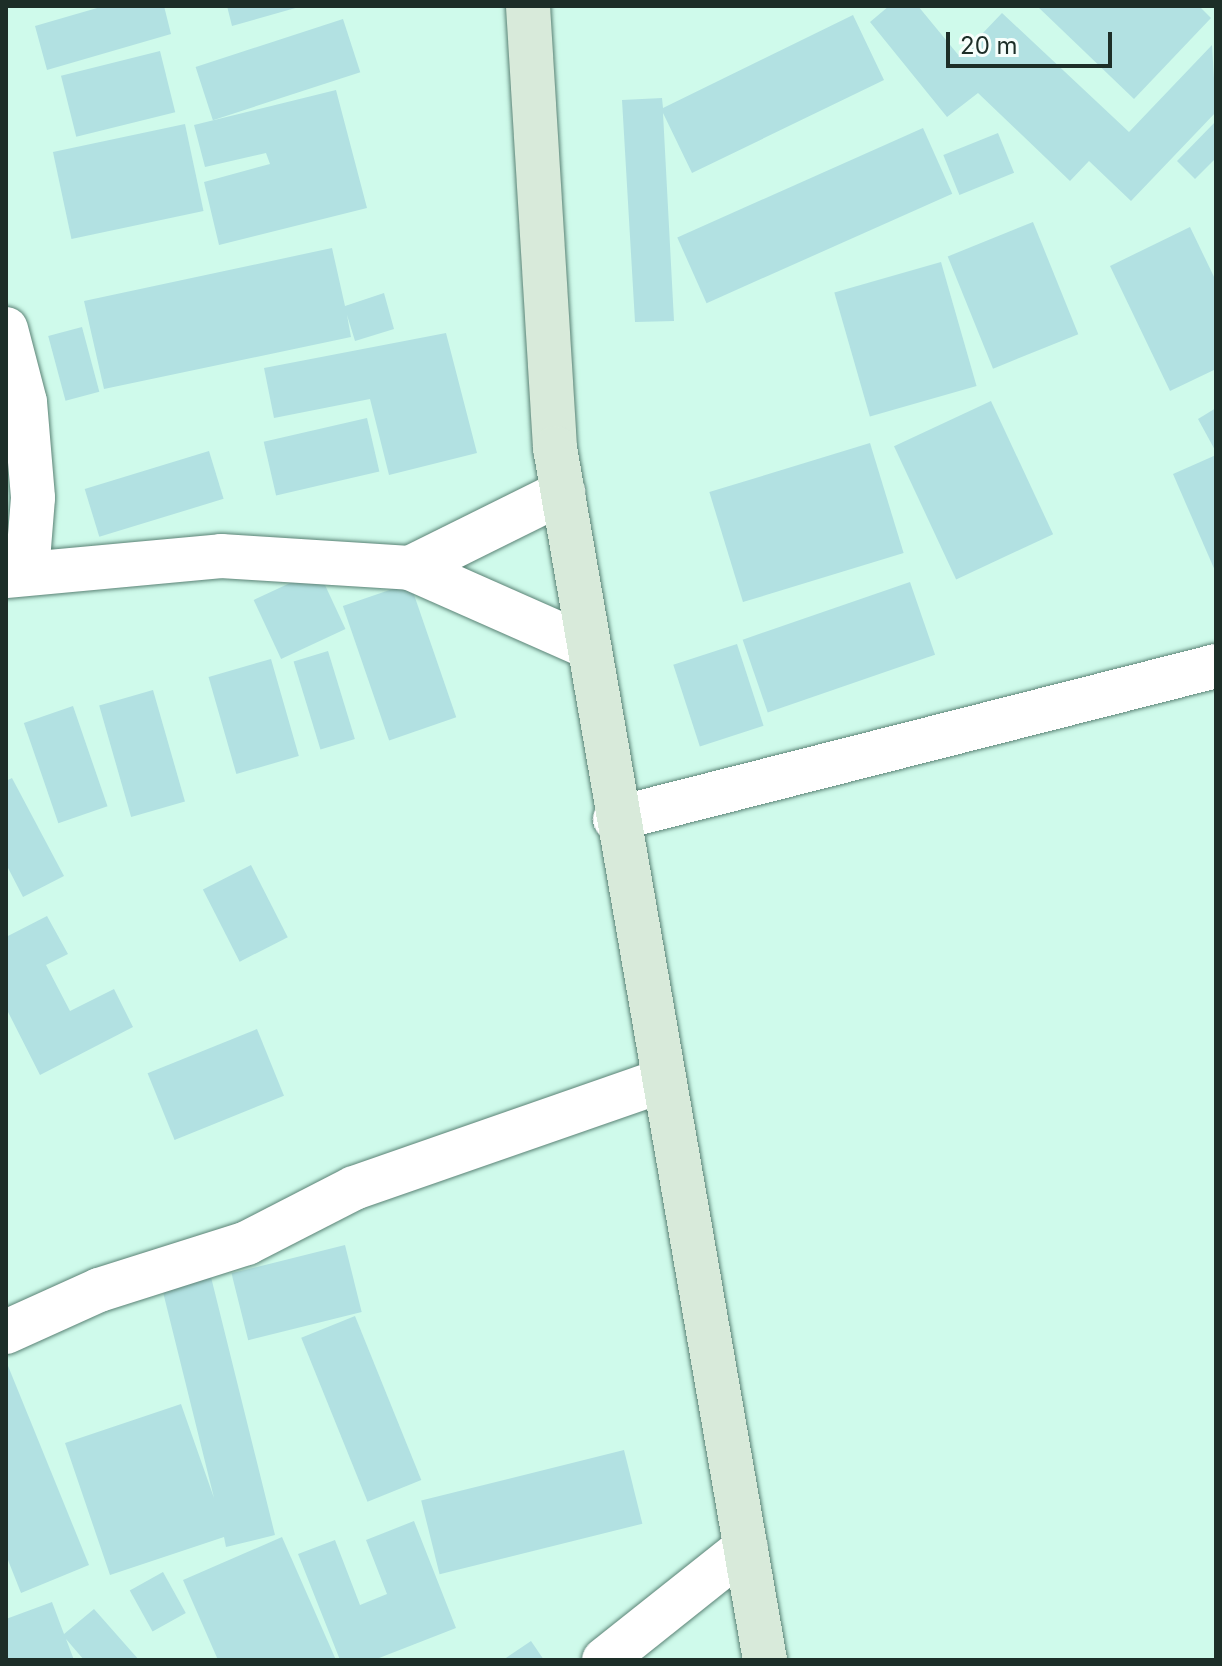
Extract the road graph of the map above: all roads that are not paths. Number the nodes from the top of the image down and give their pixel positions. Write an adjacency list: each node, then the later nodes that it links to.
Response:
1 (528, 6): 3 (main road)
2 (6, 329): 5 (street)
3 (563, 492): 4 (street); 6 (main road)
4 (410, 568): 5 (street); 6 (street)
5 (17, 574)
6 (588, 647): 8 (main road)
7 (1216, 666): 8 (street)
8 (615, 819): 9 (main road)
9 (664, 1080): 10 (street); 11 (main road)
10 (6, 1332)
11 (746, 1547): 12 (street); 13 (main road)
12 (604, 1660)
13 (765, 1660)

